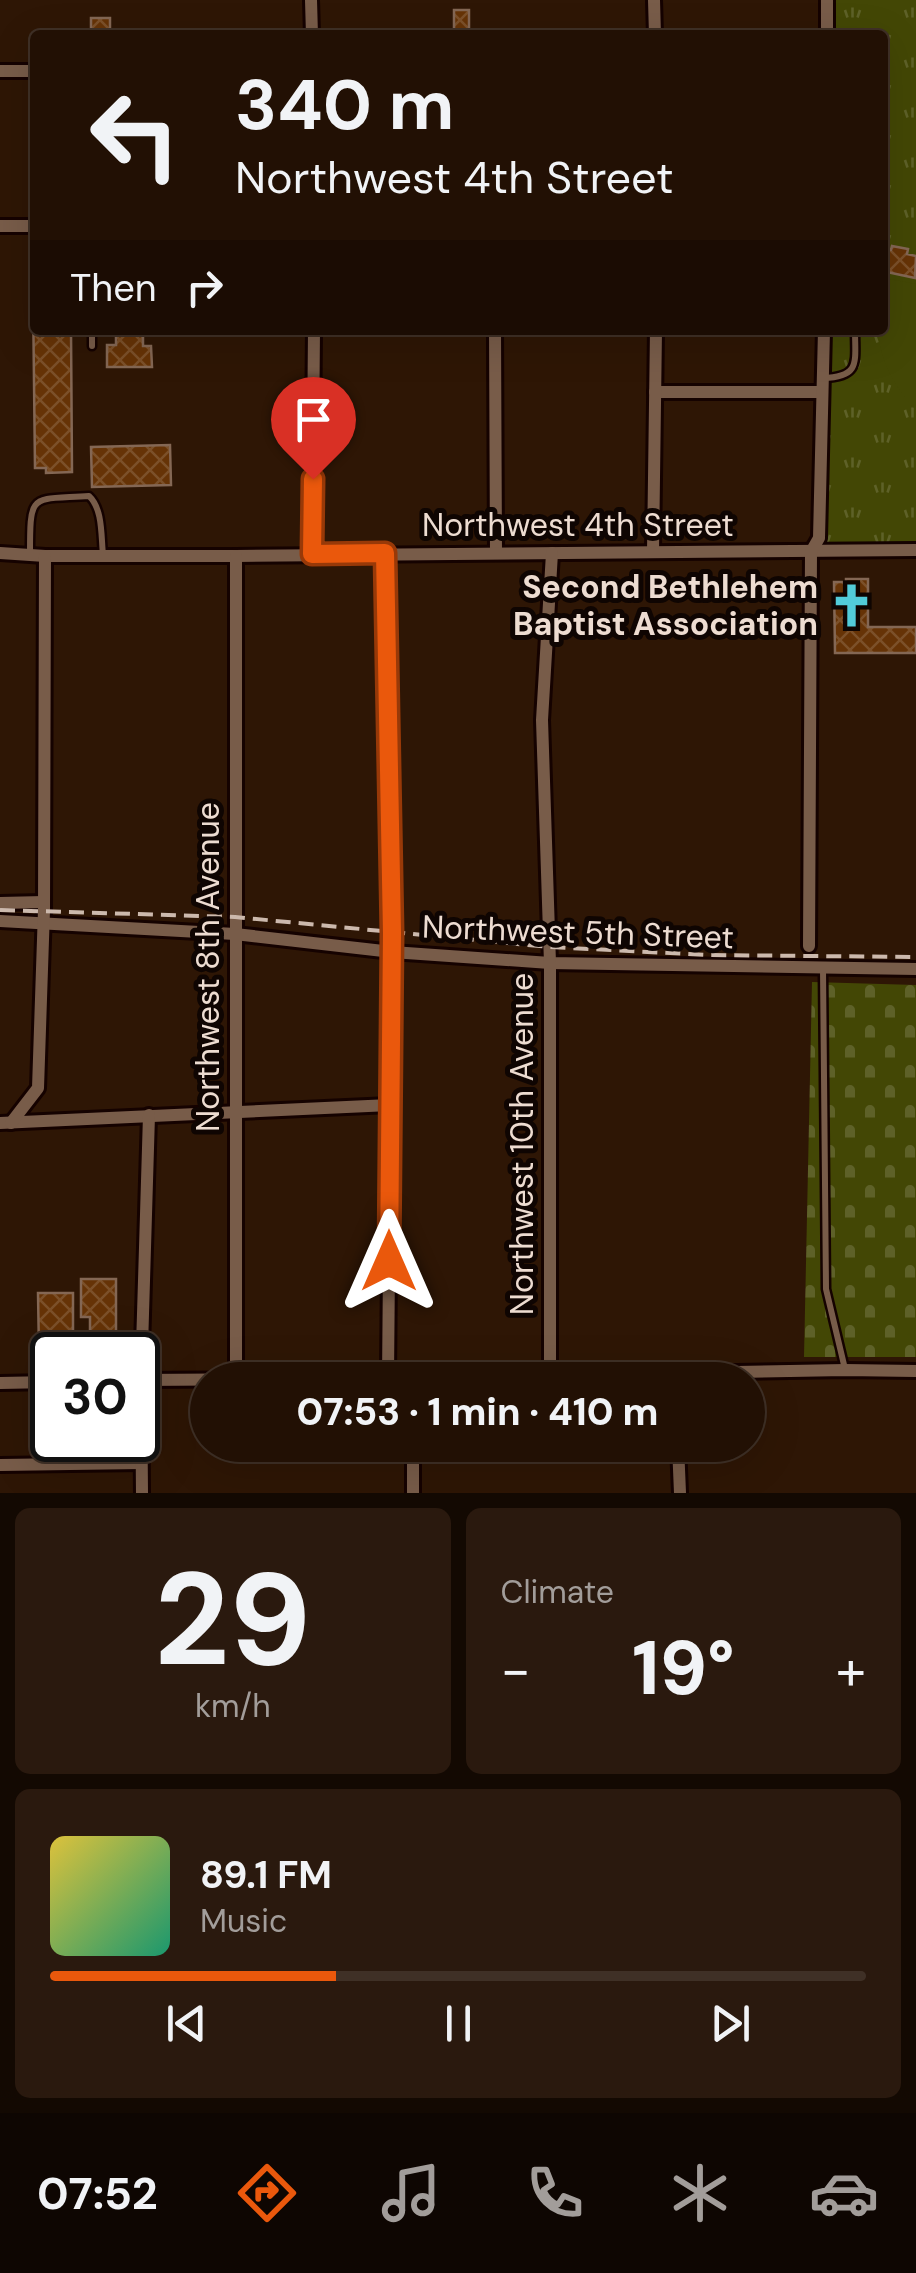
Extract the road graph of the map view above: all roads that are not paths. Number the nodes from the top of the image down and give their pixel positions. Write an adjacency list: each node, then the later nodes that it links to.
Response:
1 (311, 0): 4 (street)
2 (654, 0): 5 (street)
3 (827, 0): 6 (street)
4 (312, 30)
5 (655, 30)
6 (827, 30)
7 (30, 71): 8 (street)
8 (0, 72)
9 (0, 226): 10 (street)
10 (30, 226)
11 (92, 335): 17 (lane)
12 (314, 335): 27 (street)
13 (494, 335): 25 (street)
14 (656, 335): 19 (street)
15 (824, 335): 18 (street)
16 (856, 335): 18 (lane)
17 (92, 346)
18 (822, 385): 19 (street); 22 (street)
19 (655, 392): 21 (street)
20 (916, 550): 22 (street, Northwest 4th Street)
21 (653, 552): 22 (street, Northwest 4th Street); 26 (street, Northwest 4th Street)
22 (812, 552): 37 (street)
23 (0, 553): 28 (street, Northwest 4th Street)
24 (385, 553): 25 (street, Northwest 4th Street); 27 (street, Northwest 4th Street); 38 (street)
25 (496, 553): 26 (street, Northwest 4th Street)
26 (552, 553): 39 (street, Northwest 10th Avenue)
27 (312, 554): 31 (street, Northwest 4th Street)
28 (30, 555): 29 (street, Northwest 4th Street); 30 (lane)
29 (45, 556): 30 (street, Northwest 4th Street); 33 (street)
30 (103, 556): 31 (street, Northwest 4th Street)
31 (236, 556): 36 (street, Northwest 8th Avenue)
32 (0, 902): 33 (street)
33 (44, 902): 35 (street)
34 (0, 921): 35 (street, Northwest 5th Street)
35 (44, 922): 36 (street, Northwest 5th Street); 45 (street)
36 (235, 934): 38 (street, Northwest 5th Street); 43 (street, Northwest 8th Avenue)
37 (809, 946)
38 (392, 952): 39 (street, Northwest 5th Street); 42 (street)
39 (550, 962): 40 (street, Northwest 5th Street); 49 (street, Northwest 10th Avenue)
40 (823, 968): 41 (street, Northwest 5th Street); 50 (lane)
41 (916, 970)
42 (390, 1105): 43 (street); 48 (street)
43 (235, 1112): 44 (street); 47 (street, Northwest 8th Avenue)
44 (148, 1115): 45 (street); 46 (street)
45 (5, 1123)
46 (141, 1332)
47 (236, 1362)
48 (388, 1362)
49 (550, 1362)
50 (845, 1370): 51 (street); 52 (street)
51 (916, 1370)
52 (765, 1373)
53 (190, 1379): 54 (street)
54 (160, 1380)
55 (30, 1382): 56 (street)
56 (0, 1383)
57 (413, 1462): 62 (street)
58 (679, 1462): 63 (street)
59 (142, 1463): 60 (street); 61 (street)
60 (0, 1465)
61 (142, 1493)
62 (413, 1493)
63 (680, 1493)

